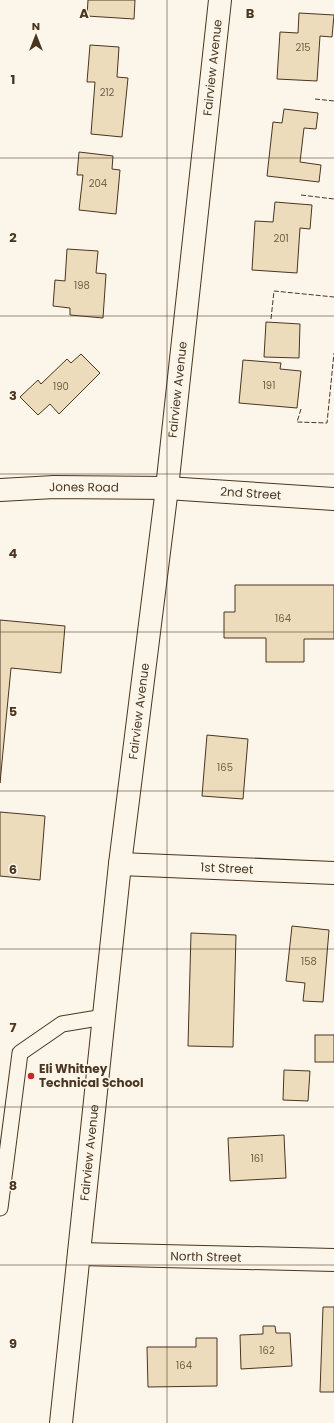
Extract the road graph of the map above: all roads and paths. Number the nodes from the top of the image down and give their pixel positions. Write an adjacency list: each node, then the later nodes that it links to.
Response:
1 (220, 0): 2 (street, Fairview Avenue)
2 (167, 488): 3 (street, Jones Road); 4 (street, 2nd Street); 5 (street, Fairview Avenue)
3 (0, 490)
4 (334, 499)
5 (120, 864): 6 (street, 1st Street); 7 (street, Fairview Avenue)
6 (334, 873)
7 (104, 1017): 8 (lane); 9 (street, Fairview Avenue)
8 (0, 1208)
9 (79, 1254): 10 (street, North Street); 11 (street, Fairview Avenue)
10 (334, 1260)
11 (61, 1423)

